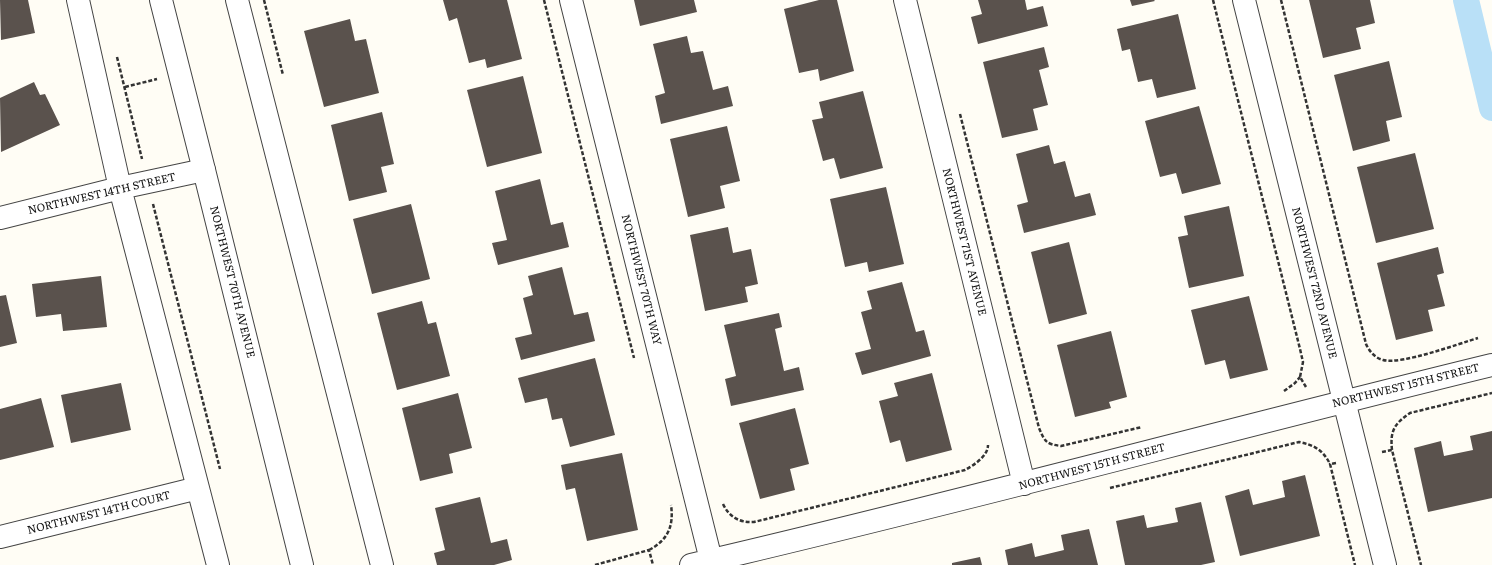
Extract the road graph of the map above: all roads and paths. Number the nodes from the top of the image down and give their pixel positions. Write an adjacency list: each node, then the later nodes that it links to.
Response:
1 (78, 0): 16 (street)
2 (161, 0): 11 (street, NORTHWEST 70TH AVENUE)
3 (237, 0): 41 (street)
4 (544, 0): 19 (path)
5 (571, 0): 38 (street, NORTHWEST 70TH WAY)
6 (905, 0): 31 (street, NORTHWEST 71ST AVENUE)
7 (1213, 0): 21 (path)
8 (1244, 0): 24 (street, NORTHWEST 72ND AVENUE)
9 (1281, 0): 18 (path)
10 (116, 51): 12 (path)
11 (180, 74): 12 (path); 14 (street, NORTHWEST 70TH AVENUE)
12 (125, 87): 15 (path)
13 (958, 107): 26 (path)
14 (204, 170): 15 (street, NORTHWEST 14TH STREET); 40 (street, NORTHWEST 70TH AVENUE)
15 (148, 182): 16 (street, NORTHWEST 14TH STREET); 30 (path)
16 (120, 188): 17 (street, NORTHWEST 14TH STREET); 32 (street)
17 (0, 218)
18 (1478, 338)
19 (634, 360)
20 (1492, 365): 24 (street, NORTHWEST 15TH STREET)
21 (1300, 376): 22 (path); 25 (path)
22 (1280, 392)
23 (1492, 393): 28 (path)
24 (1344, 401): 25 (street, NORTHWEST 15TH STREET); 45 (street, NORTHWEST 72ND AVENUE)
25 (1315, 409): 31 (street, NORTHWEST 15TH STREET)
26 (1148, 425)
27 (988, 441): 35 (path)
28 (1392, 450)
29 (1330, 464): 33 (path)
30 (221, 473)
31 (1024, 484): 38 (street, NORTHWEST 15TH STREET)
32 (198, 488): 36 (street, NORTHWEST 14TH COURT); 39 (street)
33 (1107, 489)
34 (669, 498): 37 (path)
35 (722, 500)
36 (0, 538)
37 (649, 550): 42 (path); 43 (path)
38 (711, 560): 44 (street, NORTHWEST 15TH STREET)
39 (218, 565)
40 (302, 565)
41 (382, 565)
42 (595, 565)
43 (653, 565)
44 (691, 565)
45 (1385, 565)

